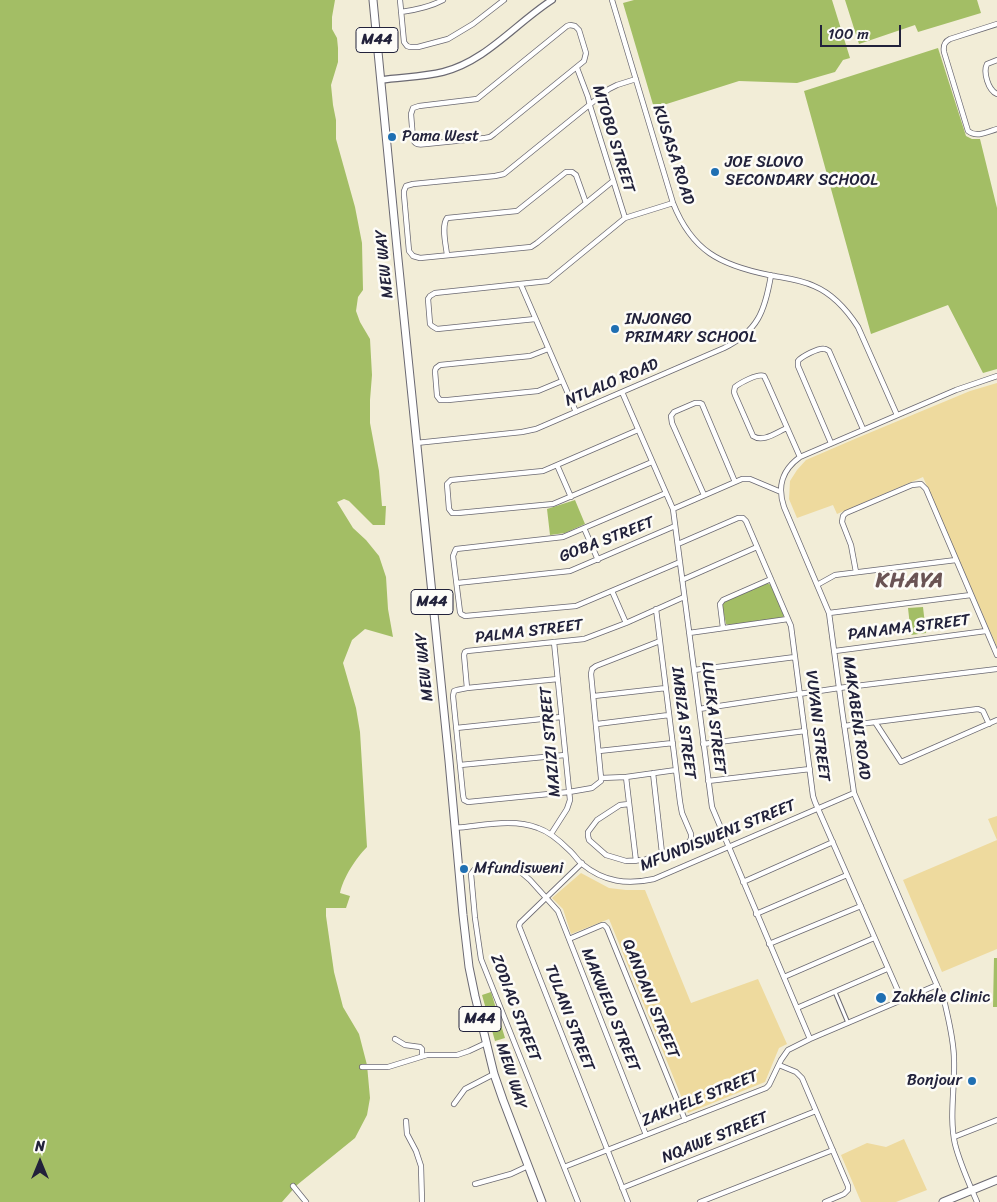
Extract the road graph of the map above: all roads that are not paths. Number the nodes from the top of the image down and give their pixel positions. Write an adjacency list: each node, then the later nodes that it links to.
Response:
1 (374, 0): 12 (main road, MEW WAY / M44)
2 (400, 0): 7 (street)
3 (442, 0): 7 (street)
4 (504, 0): 7 (street)
5 (552, 0): 12 (street)
6 (612, 0): 11 (street, KUSASA ROAD)
7 (401, 12)
8 (997, 24): 15 (street)
9 (997, 60): 13 (street)
10 (577, 68): 10 (street); 14 (street, MTOBO STREET)
11 (636, 79): 14 (street); 18 (street, KUSASA ROAD)
12 (381, 80): 33 (main road, MEW WAY / M44)
13 (997, 94)
14 (590, 106): 16 (street, MTOBO STREET); 20 (street)
15 (997, 129)
16 (613, 182): 17 (street); 19 (street, MTOBO STREET)
17 (586, 203): 20 (street); 20 (street)
18 (673, 203): 19 (street); 21 (street, KUSASA ROAD)
19 (625, 218): 22 (street)
20 (447, 255)
21 (771, 276): 27 (street, NTLALO ROAD); 29 (street, KUSASA ROAD)
22 (521, 285): 23 (street); 23 (street)
23 (536, 319): 24 (street)
24 (548, 349): 26 (street); 26 (street)
25 (997, 376): 29 (street)
26 (562, 381): 28 (street)
27 (622, 392): 28 (street, NTLALO ROAD); 32 (street, LULEKA STREET)
28 (576, 412): 33 (street, NTLALO ROAD)
29 (897, 416): 31 (street)
30 (787, 428): 30 (street); 35 (street)
31 (863, 429): 34 (street); 34 (street)
32 (638, 430): 36 (street, LULEKA STREET); 37 (street)
33 (416, 443): 104 (main road, MEW WAY / M44)
34 (831, 443): 35 (street)
35 (800, 457): 39 (street)
36 (652, 462): 40 (street, LULEKA STREET); 42 (street)
37 (557, 465): 42 (street); 42 (street)
38 (735, 482): 39 (street); 41 (street); 41 (street)
39 (781, 492): 55 (street, MAKABENI ROAD)
40 (666, 493): 43 (street, LULEKA STREET); 45 (street)
41 (704, 495): 43 (street)
42 (571, 497)
43 (673, 509): 44 (street, LULEKA STREET)
44 (676, 526): 46 (street, LULEKA STREET); 48 (street, GOBA STREET)
45 (584, 528): 48 (street); 54 (street)
46 (678, 544): 47 (street, VUYANI STREET); 50 (street, LULEKA STREET)
47 (757, 547): 52 (street, VUYANI STREET); 53 (street)
48 (598, 560): 54 (street, GOBA STREET)
49 (956, 560): 51 (street); 51 (street); 57 (street)
50 (680, 562): 53 (street, LULEKA STREET); 56 (street)
51 (856, 572): 55 (street)
52 (771, 579): 61 (street, VUYANI STREET); 63 (street)
53 (682, 580): 58 (street, LULEKA STREET)
54 (457, 583): 56 (street)
55 (817, 584): 60 (street, MAKABENI ROAD)
56 (612, 591): 62 (street)
57 (971, 595): 60 (street); 64 (street)
58 (684, 597): 59 (street, PALMA STREET); 65 (street, LULEKA STREET)
59 (656, 610): 62 (street, PALMA STREET); 66 (street, IMBIZA STREET)
60 (829, 613): 68 (street, MAKABENI ROAD)
61 (788, 619): 63 (street); 70 (street, VUYANI STREET)
62 (626, 623): 67 (street, PALMA STREET)
63 (723, 628): 65 (street)
64 (986, 631): 68 (street, PANAMA STREET); 69 (street)
65 (689, 633): 72 (street, LULEKA STREET)
66 (660, 641): 75 (street, IMBIZA STREET); 78 (street)
67 (554, 642): 73 (street, MAZIZI STREET); 74 (street, PALMA STREET)
68 (835, 651): 76 (street, MAKABENI ROAD)
69 (997, 655)
70 (795, 657): 72 (street); 77 (street, VUYANI STREET)
71 (997, 669): 76 (street)
72 (694, 670): 79 (street, LULEKA STREET)
73 (558, 679): 74 (street); 81 (street, MAZIZI STREET)
74 (467, 688): 87 (street)
75 (666, 688): 78 (street); 80 (street, IMBIZA STREET)
76 (839, 688): 77 (street); 86 (street, MAKABENI ROAD)
77 (800, 694): 79 (street); 88 (street, VUYANI STREET)
78 (594, 696): 84 (street)
79 (698, 709): 90 (street, LULEKA STREET)
80 (669, 715): 84 (street); 89 (street, IMBIZA STREET)
81 (562, 717): 87 (street); 92 (street, MAZIZI STREET)
82 (997, 720): 85 (street)
83 (875, 722): 85 (street); 85 (street); 86 (street)
84 (597, 724): 91 (street)
85 (989, 724)
86 (844, 726): 101 (street, MAKABENI ROAD)
87 (456, 728): 93 (street)
88 (805, 731): 90 (street); 95 (street, VUYANI STREET)
89 (673, 742): 91 (street); 94 (street, IMBIZA STREET)
90 (703, 744): 99 (street, LULEKA STREET)
91 (599, 751): 98 (street)
92 (565, 755): 93 (street); 100 (street, MAZIZI STREET)
93 (460, 765): 100 (street)
94 (676, 770): 96 (street); 108 (street, IMBIZA STREET)
95 (810, 770): 99 (street); 103 (street, VUYANI STREET)
96 (653, 773): 97 (street); 108 (street)
97 (626, 777): 98 (street); 102 (street)
98 (601, 778): 100 (street)
99 (708, 782): 107 (street, LULEKA STREET)
100 (569, 792): 105 (street, MAZIZI STREET)
101 (854, 793): 103 (street, MFUNDISWENI STREET); 121 (street, MAKABENI ROAD)
102 (629, 804): 109 (street); 109 (street)
103 (818, 809): 106 (street, VUYANI STREET); 107 (street, MFUNDISWENI STREET)
104 (455, 828): 105 (street, MFUNDISWENI STREET); 128 (main road, MEW WAY / M44)
105 (551, 834): 110 (street, MFUNDISWENI STREET)
106 (833, 842): 111 (street, VUYANI STREET); 112 (street)
107 (728, 848): 110 (street, MFUNDISWENI STREET); 112 (street, LULEKA STREET)
108 (662, 853): 109 (street)
109 (636, 861)
110 (582, 863): 113 (street, TULANI STREET)
111 (847, 875): 114 (street, VUYANI STREET); 115 (street)
112 (742, 882): 115 (street, LULEKA STREET)
113 (546, 898): 117 (street, MAKWELO STREET); 141 (street, TULANI STREET); 143 (street, ZODIAC STREET)
114 (861, 906): 116 (street, VUYANI STREET); 118 (street)
115 (756, 914): 118 (street, LULEKA STREET)
116 (874, 938): 119 (street, VUYANI STREET); 120 (street)
117 (569, 939): 135 (street, QANDANI STREET); 138 (street, MAKWELO STREET)
118 (770, 944): 120 (street, LULEKA STREET)
119 (887, 969): 122 (street); 123 (street, VUYANI STREET)
120 (784, 977): 124 (street, LULEKA STREET)
121 (937, 985): 123 (street, ZAKHELE STREET); 139 (street, MAKABENI ROAD)
122 (835, 992): 124 (street); 125 (street)
123 (902, 1000): 125 (street, ZAKHELE STREET)
124 (797, 1008): 127 (street, LULEKA STREET)
125 (848, 1023): 127 (street, ZAKHELE STREET)
126 (395, 1039): 129 (street)
127 (810, 1039): 130 (street, ZAKHELE STREET)
128 (486, 1043): 129 (street); 132 (main road, MEW WAY / M44)
129 (422, 1056): 131 (street)
130 (779, 1066): 134 (street); 135 (street, ZAKHELE STREET)
131 (362, 1067)
132 (494, 1074): 133 (street); 142 (main road, MEW WAY / M44)
133 (454, 1104)
134 (816, 1111): 140 (street); 147 (street, NQAWE STREET)
135 (684, 1120): 138 (street, ZAKHELE STREET)
136 (997, 1120): 139 (street)
137 (406, 1121): 150 (street)
138 (646, 1135): 141 (street, ZAKHELE STREET)
139 (954, 1136): 148 (street, MAKABENI ROAD)
140 (833, 1150): 154 (street); 155 (street)
141 (607, 1151): 143 (street, ZAKHELE STREET); 147 (street, TULANI STREET)
142 (528, 1166): 145 (street); 151 (main road, MEW WAY / M44)
143 (564, 1167): 152 (street, ZODIAC STREET)
144 (997, 1180): 148 (main road)
145 (476, 1184)
146 (293, 1186): 149 (street)
147 (622, 1188): 153 (street, TULANI STREET)
148 (972, 1190): 156 (main road); 157 (street, MAKABENI ROAD)
149 (306, 1202)
150 (422, 1202)
151 (542, 1202)
152 (578, 1202)
153 (628, 1202)
154 (700, 1202)
155 (825, 1202)
156 (943, 1202)
157 (977, 1202)

